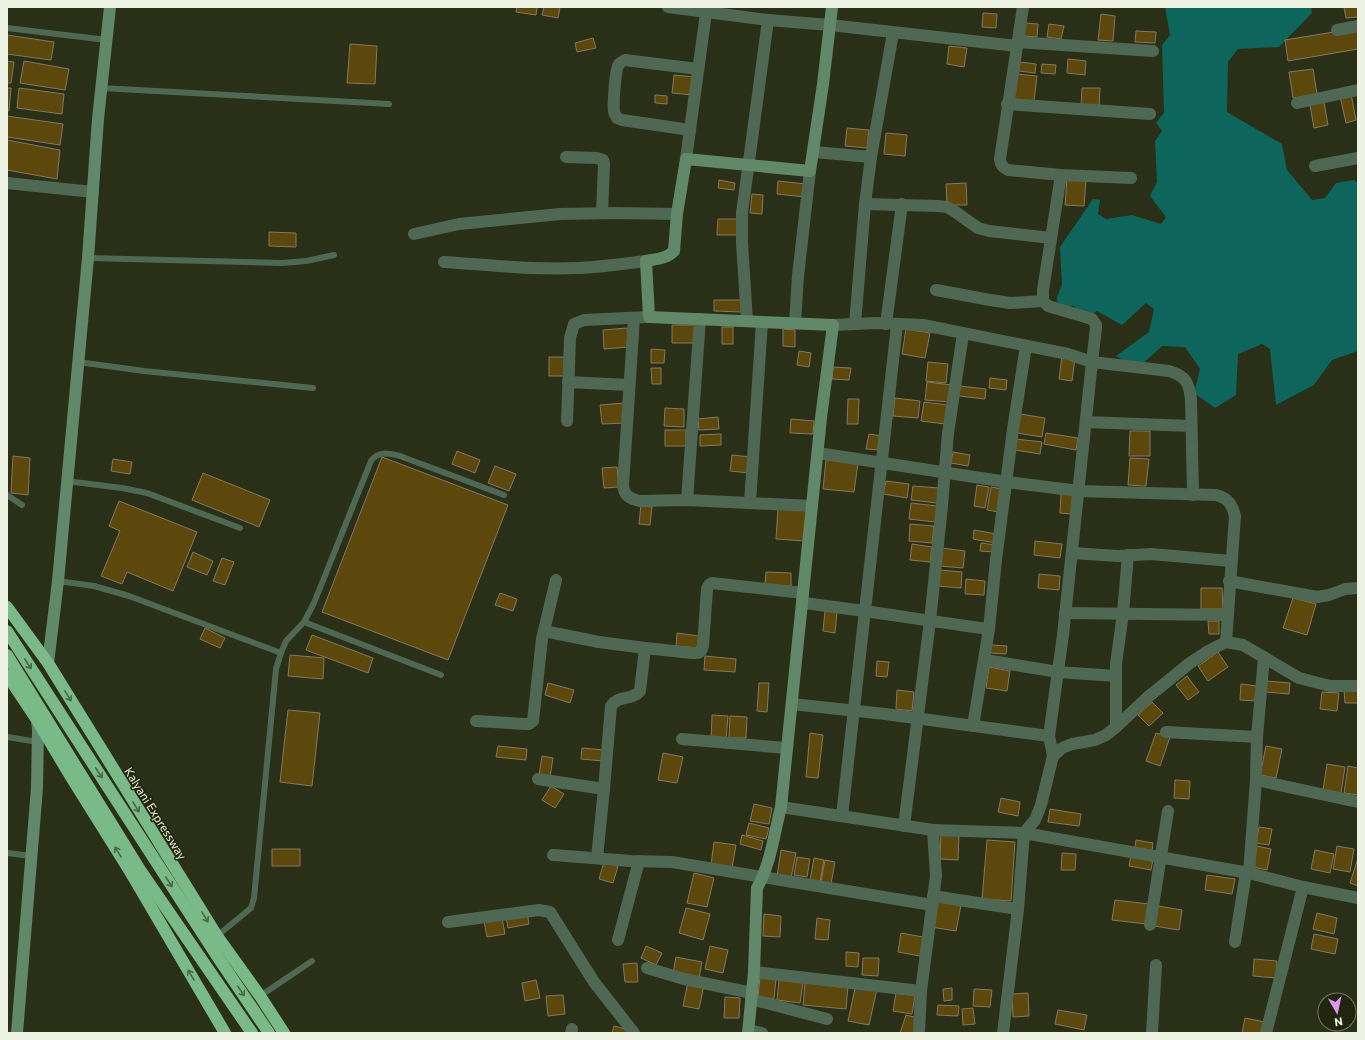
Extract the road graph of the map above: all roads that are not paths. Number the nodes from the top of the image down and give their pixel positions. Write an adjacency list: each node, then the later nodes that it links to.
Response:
1 (110, 7): 12 (street)
2 (668, 7): 5 (street)
3 (832, 7): 7 (street)
4 (1023, 7): 13 (street)
5 (706, 12): 6 (street); 15 (street)
6 (768, 20): 7 (street); 28 (street)
7 (830, 25): 11 (street); 23 (street)
8 (1358, 26): 10 (street)
9 (7, 28): 12 (lane)
10 (1337, 30)
11 (893, 32): 13 (street); 25 (street)
12 (107, 40): 16 (street)
13 (1017, 44): 14 (street); 20 (street)
14 (1153, 51)
15 (698, 69): 22 (street); 22 (street)
16 (101, 88): 19 (lane); 34 (street)
17 (1358, 90): 18 (street)
18 (1297, 103)
19 (389, 104)
20 (1007, 104): 21 (street); 31 (street)
21 (1150, 114)
22 (690, 130): 27 (street)
23 (814, 152): 25 (street); 30 (street)
24 (566, 157): 37 (street)
25 (871, 158): 35 (street)
26 (1358, 158): 29 (street)
27 (686, 159): 28 (street); 38 (street)
28 (749, 165): 30 (street); 50 (street)
29 (1315, 166)
30 (810, 171): 52 (street)
31 (1060, 175): 32 (street); 40 (street)
32 (1130, 178)
33 (7, 183): 34 (street)
34 (93, 192): 42 (street)
35 (865, 204): 36 (street); 53 (street)
36 (902, 204): 40 (street); 54 (street)
37 (602, 213): 38 (street); 39 (street)
38 (677, 214): 43 (street)
39 (414, 234)
40 (1051, 238): 46 (street)
41 (334, 255): 42 (lane)
42 (88, 258): 58 (street)
43 (646, 261): 44 (street); 47 (street)
44 (444, 262)
45 (936, 290): 46 (street)
46 (1044, 302): 59 (street)
47 (649, 317): 48 (street); 49 (street)
48 (634, 318): 60 (street); 61 (street)
49 (700, 319): 50 (street); 75 (street)
50 (747, 321): 51 (street)
51 (762, 322): 52 (street); 76 (street)
52 (795, 323): 55 (street)
53 (855, 324): 54 (street); 55 (street)
54 (892, 324): 56 (street); 67 (street)
55 (833, 325): 66 (street)
56 (963, 334): 57 (street); 68 (street)
57 (1026, 346): 59 (street); 70 (street)
58 (78, 362): 62 (lane); 69 (street)
59 (1092, 362): 64 (street); 65 (street)
60 (568, 382): 61 (street); 63 (street)
61 (629, 385): 75 (street)
62 (313, 388)
63 (567, 421)
64 (1086, 422): 65 (street); 71 (street)
65 (1191, 426): 72 (street)
66 (818, 453): 67 (street); 78 (street)
67 (881, 464): 68 (street); 89 (street)
68 (945, 473): 70 (street); 94 (street)
69 (66, 481): 79 (lane); 84 (street)
70 (1007, 482): 71 (street); 95 (street)
71 (1079, 490): 72 (street); 80 (street)
72 (1193, 494): 82 (street)
73 (7, 495): 77 (lane)
74 (504, 495): 93 (lane)
75 (687, 500): 76 (street)
76 (750, 503): 78 (street)
77 (22, 505)
78 (812, 506): 87 (street)
79 (240, 528)
80 (1072, 553): 81 (street); 90 (street)
81 (1128, 555): 82 (street); 91 (street)
82 (1231, 561): 85 (street)
83 (556, 580): 96 (street)
84 (58, 581): 100 (lane); 104 (street)
85 (1230, 581): 86 (street); 92 (street)
86 (1358, 588)
87 (803, 598): 89 (street); 99 (street); 110 (street)
88 (7, 607): 104 (highway, Kalyani Expressway)
89 (865, 610): 94 (street); 111 (street)
90 (1065, 613): 91 (street); 105 (street)
91 (1123, 613): 92 (street); 108 (street)
92 (1227, 615): 98 (street)
93 (304, 622): 100 (lane); 107 (lane)
94 (930, 622): 95 (street); 112 (street)
95 (989, 629): 103 (street)
96 (544, 631): 99 (street); 114 (street)
97 (7, 632): 164 (highway, one-way to 164)
98 (1226, 642): 102 (street); 116 (street)
99 (645, 648): 127 (street)
100 (281, 653): 149 (lane)
101 (7, 655): 163 (highway)
102 (1264, 657): 109 (street); 120 (street)
103 (985, 660): 105 (street); 115 (street)
104 (48, 663): 149 (highway, Kalyani Expressway, one-way to 149)
105 (1058, 672): 108 (street); 118 (street)
106 (7, 675): 113 (highway)
107 (441, 675)
108 (1116, 676): 116 (street)
109 (1358, 686)
110 (792, 704): 111 (street); 123 (street)
111 (855, 711): 112 (street); 131 (street)
112 (918, 719): 115 (street); 132 (street)
113 (37, 720): 122 (street); 162 (highway, one-way to 113)
114 (476, 721)
115 (973, 726): 118 (street)
116 (1116, 727): 124 (street)
117 (1166, 732): 120 (street)
118 (1049, 736): 124 (street)
119 (7, 737): 122 (lane)
120 (1257, 737): 126 (street)
121 (682, 739): 123 (street)
122 (38, 742): 137 (street)
123 (786, 748): 129 (street)
124 (1053, 756): 134 (street)
125 (538, 779): 127 (street)
126 (1256, 780): 128 (street); 141 (street)
127 (604, 789): 139 (street)
128 (1358, 802)
129 (781, 807): 131 (street); 142 (street)
130 (1168, 812): 138 (street)
131 (842, 816): 132 (street)
132 (904, 826): 133 (street)
133 (933, 830): 134 (street); 145 (street)
134 (1024, 833): 138 (street); 146 (street)
135 (7, 853): 137 (lane)
136 (553, 855): 139 (street)
137 (31, 856): 161 (street)
138 (1160, 857): 141 (street); 148 (street)
139 (596, 858): 140 (street)
140 (639, 861): 142 (street); 150 (street)
141 (1248, 873): 143 (street); 151 (street)
142 (763, 877): 145 (street); 155 (street)
143 (1303, 887): 144 (street); 171 (street)
144 (1358, 898)
145 (933, 901): 146 (street); 156 (street)
146 (1018, 909): 169 (street)
147 (448, 922): 166 (street)
148 (1150, 925)
149 (217, 936): 157 (highway, Kalyani Expressway)
150 (618, 940)
151 (1235, 942)
152 (312, 961): 157 (lane)
153 (1156, 965): 170 (street)
154 (647, 968): 158 (street)
155 (754, 972): 156 (street); 158 (street)
156 (921, 991): 168 (street)
157 (260, 996): 165 (highway, Kalyani Expressway)
158 (752, 996): 159 (street); 160 (street)
159 (827, 1019)
160 (749, 1031): 167 (street)
161 (17, 1033)
162 (225, 1033)
163 (252, 1033)
164 (269, 1033)
165 (284, 1033)
166 (634, 1033)
167 (762, 1033)
168 (919, 1033)
169 (1003, 1033)
170 (1152, 1033)
171 (1266, 1033)

